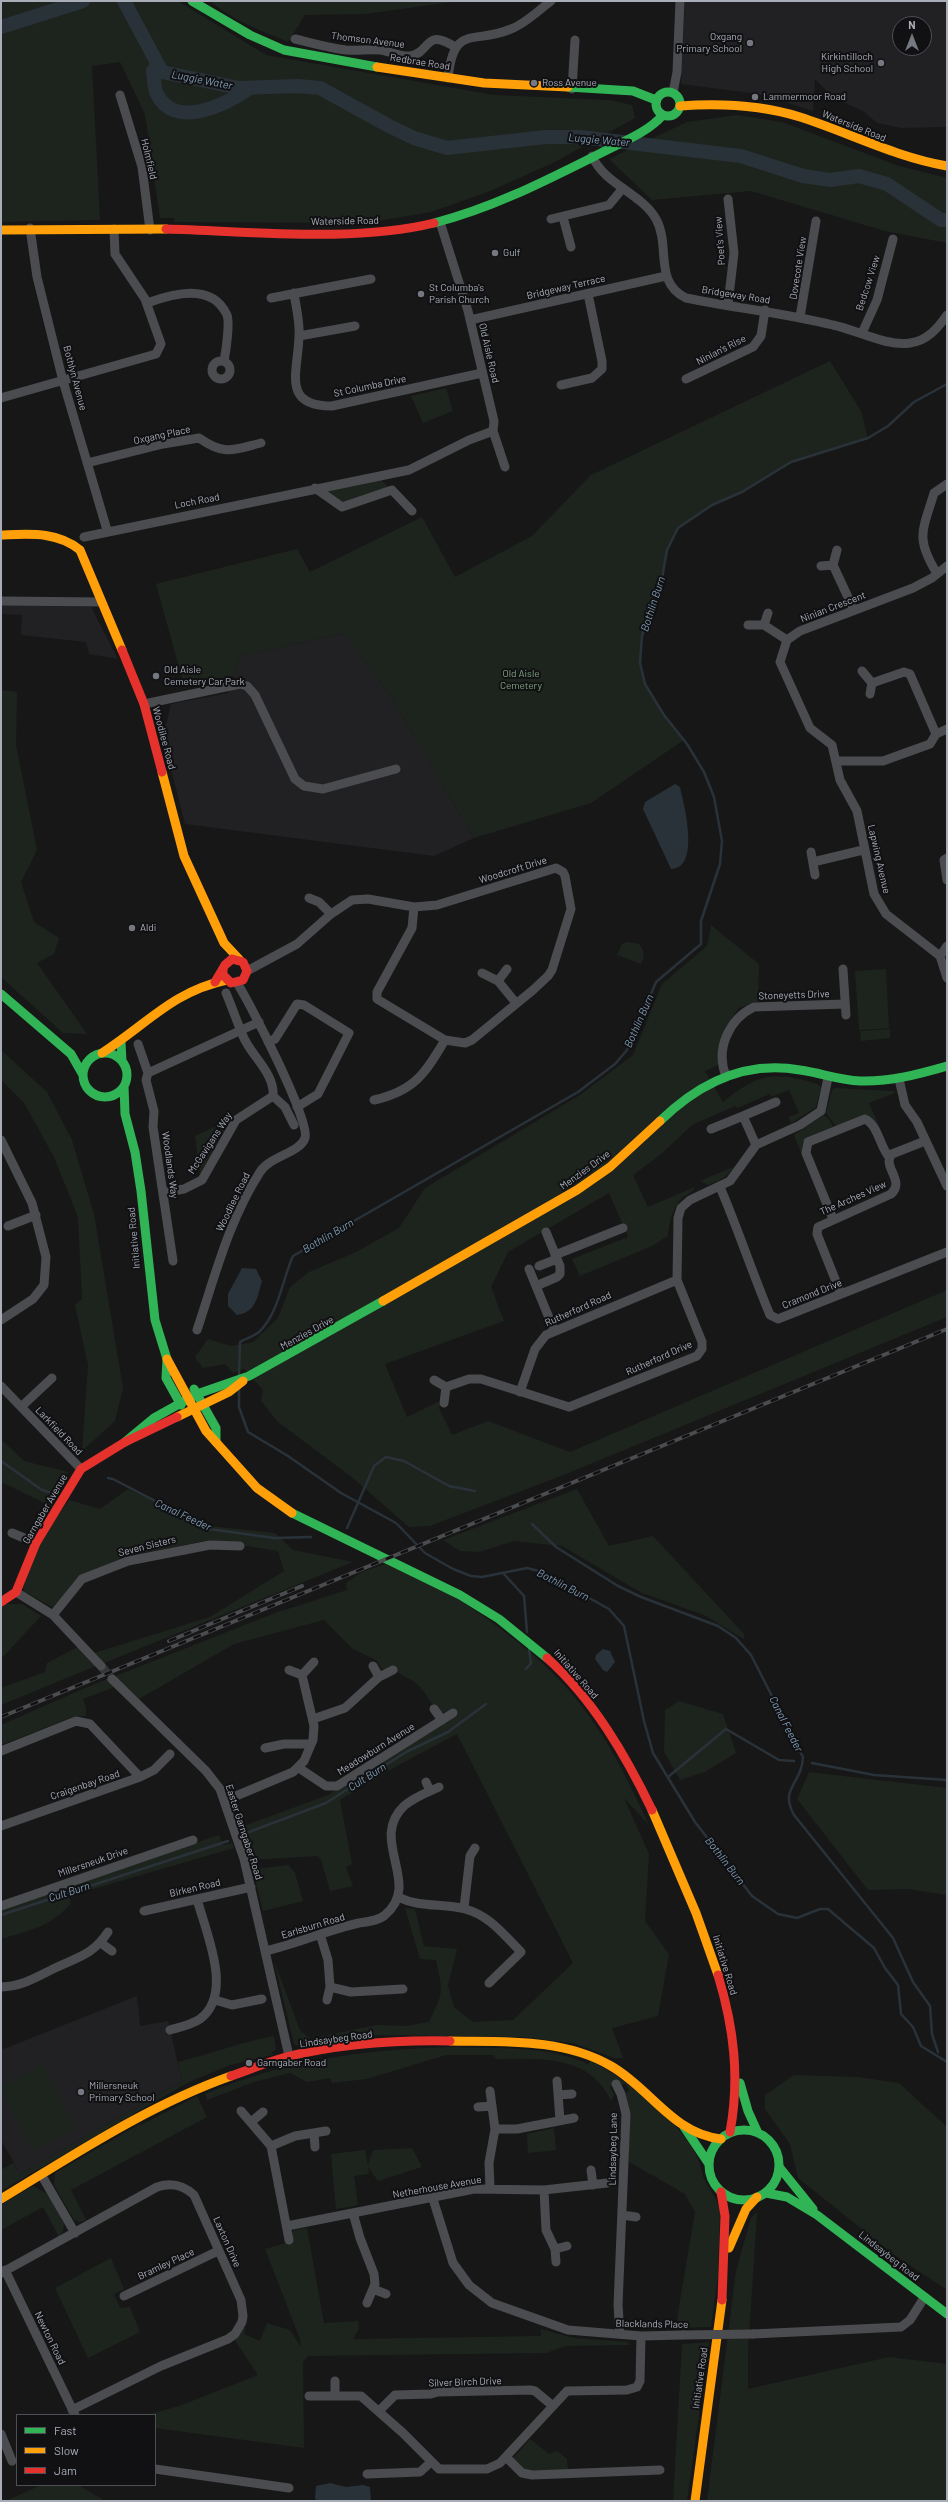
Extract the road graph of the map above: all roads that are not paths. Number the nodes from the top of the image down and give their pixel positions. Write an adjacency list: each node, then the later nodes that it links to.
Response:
1 (192, 1): 7 (main road, Redbrae Road)
2 (551, 1): 6 (street)
3 (680, 1): 9 (street)
4 (295, 39): 6 (street, Thomson Avenue)
5 (575, 40): 8 (street)
6 (455, 47): 7 (street)
7 (448, 78): 8 (main road, Redbrae Road)
8 (572, 89): 11 (main road, Redbrae Road)
9 (673, 93): 11 (main road); 12 (main road)
10 (120, 95): 25 (street, Holmfield)
11 (656, 100): 13 (main road)
12 (680, 106): 13 (main road); 15 (main road, Waterside Road)
13 (663, 115): 14 (main road, Waterside Road)
14 (592, 156): 16 (street, Bridgeway Road); 21 (main road, Waterside Road)
15 (947, 166)
16 (623, 188): 18 (street); 28 (street, Bridgeway Road)
17 (728, 199): 34 (street, Poet's View)
18 (563, 216): 19 (street); 27 (street)
19 (552, 219)
20 (816, 221): 37 (street, Dovecote View)
21 (440, 222): 25 (main road, Waterside Road); 38 (street, Old Aisle Road)
22 (30, 228): 23 (main road, Waterside Road); 24 (main road, Waterside Road); 45 (street, Bothlyn Avenue)
23 (114, 229): 25 (main road, Waterside Road); 33 (street)
24 (1, 230)
25 (150, 230)
26 (893, 239): 40 (street, Bedcow View)
27 (571, 247)
28 (666, 276): 31 (street, Bridgeway Terrace); 34 (street, Bridgeway Road)
29 (371, 278): 30 (street)
30 (294, 293): 32 (street); 41 (street, St Columba Drive)
31 (588, 294): 38 (street, Bridgeway Terrace); 46 (street)
32 (271, 298)
33 (147, 303): 42 (street); 45 (street)
34 (728, 304): 35 (street, Bridgeway Road)
35 (765, 310): 37 (street, Bridgeway Road); 44 (street, Ninian's Rise)
36 (947, 315): 40 (street, Bridgeway Road)
37 (800, 318): 40 (street, Bridgeway Road)
38 (470, 320): 43 (street, Old Aisle Road)
39 (355, 326): 41 (street)
40 (862, 333)
41 (299, 336): 43 (street, St Columba Drive)
42 (224, 361)
43 (482, 373): 48 (street, Old Aisle Road)
44 (686, 379)
45 (63, 380): 47 (street); 50 (street, Bothlyn Avenue)
46 (560, 385)
47 (1, 398)
48 (493, 431): 51 (street, Old Aisle Road); 53 (street, Loch Road)
49 (261, 443): 50 (street, Oxgang Place)
50 (87, 463): 55 (street, Bothlyn Avenue)
51 (505, 467)
52 (947, 484): 62 (street)
53 (315, 488): 54 (street); 55 (street, Loch Road)
54 (412, 511)
55 (106, 530): 57 (street, Loch Road)
56 (1, 534): 64 (main road, Woodilee Road)
57 (84, 537)
58 (837, 550): 59 (street)
59 (833, 565): 60 (street); 65 (street)
60 (821, 566)
61 (947, 566): 62 (street, Ninian Crescent)
62 (936, 572): 65 (street, Ninian Crescent)
63 (1, 601): 64 (street)
64 (101, 602): 73 (main road, Woodilee Road)
65 (854, 610): 69 (street, Ninian Crescent)
66 (768, 613): 68 (street)
67 (748, 625): 68 (street)
68 (764, 625): 69 (street)
69 (787, 640): 76 (street)
70 (862, 671): 71 (street)
71 (872, 683): 72 (street); 75 (street)
72 (870, 694)
73 (144, 704): 77 (street); 87 (main road, Woodilee Road)
74 (947, 729): 75 (street)
75 (936, 734): 76 (street)
76 (837, 760): 78 (street, Lapwing Avenue)
77 (396, 769)
78 (864, 850): 81 (street); 89 (street, Lapwing Avenue)
79 (811, 852): 81 (street)
80 (947, 858): 83 (street)
81 (813, 862): 82 (street)
82 (815, 875)
83 (947, 880)
84 (309, 898): 86 (street)
85 (414, 907): 86 (street); 101 (street, Woodcroft Drive); 106 (street, Woodcroft Drive)
86 (331, 914): 93 (street)
87 (224, 943): 90 (main road, Woodilee Road); 93 (main road, Woodilee Road)
88 (947, 946): 89 (street)
89 (940, 956): 95 (street)
90 (225, 966): 93 (main road); 96 (main road, Woodilee Road); 98 (main road)
91 (507, 969): 97 (street)
92 (843, 969): 102 (street)
93 (242, 971): 96 (main road); 104 (street, Woodilee Road)
94 (482, 973): 97 (street)
95 (947, 978)
96 (227, 980): 98 (main road)
97 (498, 981): 101 (street)
98 (215, 982): 107 (main road)
99 (226, 993): 105 (street)
100 (1, 994): 111 (main road)
101 (516, 1002): 106 (street, Woodcroft Drive)
102 (845, 1004): 103 (street); 117 (street, Stoneyetts Drive)
103 (846, 1015)
104 (259, 1022): 105 (street); 108 (street, Woodilee Road)
105 (241, 1030): 115 (street); 122 (street)
106 (445, 1040): 123 (street)
107 (122, 1042): 110 (main road); 113 (main road)
108 (268, 1042): 125 (street, Woodilee Road); 125 (street)
109 (138, 1044): 115 (street, Woodlands Way)
110 (102, 1053): 112 (main road); 113 (main road)
111 (71, 1054): 112 (main road); 116 (main road)
112 (91, 1058): 116 (main road)
113 (122, 1061): 120 (main road)
114 (947, 1066): 119 (main road, Menzies Drive)
115 (148, 1073): 137 (street, Woodlands Way)
116 (83, 1075): 121 (main road)
117 (726, 1076): 118 (main road, Menzies Drive); 159 (main road, Menzies Drive)
118 (828, 1078): 119 (main road, Menzies Drive); 132 (street, Rutherford Drive)
119 (899, 1079): 131 (street)
120 (124, 1086): 121 (main road); 126 (main road, Initiative Road)
121 (107, 1096): 126 (main road)
122 (273, 1096): 128 (street); 137 (street, McGavigans Way)
123 (379, 1097)
124 (776, 1102): 127 (street)
125 (297, 1107): 152 (street, Woodilee Road)
126 (125, 1114): 154 (main road, Initiative Road)
127 (744, 1116): 129 (street); 132 (street)
128 (294, 1125)
129 (711, 1129)
130 (1, 1140): 138 (street)
131 (925, 1141): 133 (street); 134 (street)
132 (756, 1145): 136 (street, Rutherford Drive)
133 (889, 1157): 139 (street, The Arches View); 139 (street)
134 (943, 1167): 135 (street)
135 (947, 1186)
136 (720, 1187): 148 (street, Rutherford Drive); 150 (street, Cramond Drive)
137 (163, 1193): 145 (street, Woodlands Way)
138 (36, 1215): 140 (street); 151 (street)
139 (833, 1219): 150 (street, The Arches View)
140 (8, 1226)
141 (623, 1228): 144 (street)
142 (546, 1232): 144 (street)
143 (947, 1252): 150 (street, Cramond Drive)
144 (556, 1257): 146 (street); 149 (street)
145 (173, 1261)
146 (539, 1266)
147 (528, 1270): 149 (street)
148 (677, 1280): 153 (street, Rutherford Road); 160 (street, Rutherford Drive)
149 (536, 1286): 153 (street)
150 (841, 1294)
151 (1, 1320)
152 (197, 1330)
153 (554, 1330): 160 (street, Rutherford Road)
154 (168, 1359): 161 (main road, Initiative Road); 163 (main road, Initiative Road)
155 (52, 1378): 165 (street, Larkfield Road)
156 (434, 1380): 158 (street)
157 (1, 1386): 165 (street, Larkfield Road)
158 (446, 1387): 160 (street, Rutherford Drive); 162 (street)
159 (228, 1388): 161 (main road, Menzies Drive); 164 (main road, Menzies Drive)
160 (520, 1392)
161 (193, 1397): 163 (main road, Garngaber Avenue); 164 (main road, Initiative Road); 166 (main road)
162 (444, 1403)
163 (180, 1404): 166 (main road, Initiative Road); 167 (main road, Garngaber Avenue)
164 (203, 1405): 166 (main road, Menzies Drive); 168 (main road, Initiative Road)
165 (21, 1407): 169 (street, Larkfield Road)
166 (190, 1411): 167 (main road, Garngaber Avenue); 168 (main road, Initiative Road)
167 (126, 1442): 169 (main road, Garngaber Avenue)
168 (216, 1442): 225 (main road, Initiative Road)
169 (80, 1469): 171 (main road, Garngaber Avenue)
170 (11, 1532): 171 (street)
171 (36, 1543): 173 (main road, Garngaber Avenue)
172 (240, 1546): 175 (street, Seven Sisters)
173 (16, 1592): 174 (main road); 175 (street)
174 (1, 1602)
175 (53, 1615): 177 (street)
176 (314, 1662): 181 (street)
177 (101, 1666)
178 (373, 1666): 182 (street)
179 (289, 1670): 181 (street)
180 (393, 1670): 182 (street)
181 (302, 1675): 186 (street)
182 (380, 1677): 186 (street)
183 (112, 1679): 197 (street, Easter Garngaber Road)
184 (434, 1709): 187 (street)
185 (453, 1713): 187 (street, Meadowburn Avenue)
186 (313, 1719): 188 (street)
187 (442, 1720): 192 (street, Meadowburn Avenue)
188 (311, 1744): 189 (street); 192 (street)
189 (265, 1748)
190 (1, 1751): 193 (street)
191 (170, 1754): 193 (street, Craigenbay Road)
192 (299, 1768): 197 (street)
193 (140, 1777): 198 (street, Craigenbay Road)
194 (426, 1782): 196 (street)
195 (439, 1787): 196 (street)
196 (430, 1791): 202 (street)
197 (224, 1801): 201 (street, Easter Garngaber Road)
198 (2, 1827)
199 (193, 1840): 204 (street, Millersneuk Drive)
200 (461, 1852): 205 (street)
201 (250, 1887): 203 (street, Birken Road); 212 (street, Easter Garngaber Road)
202 (398, 1897): 205 (street); 208 (street, Earlsburn Road)
203 (197, 1899): 206 (street, Birken Road); 221 (street)
204 (1, 1906)
205 (464, 1908): 213 (street)
206 (144, 1911)
207 (108, 1932): 209 (street)
208 (320, 1934): 212 (street, Earlsburn Road); 217 (street)
209 (101, 1943): 211 (street); 216 (street)
210 (529, 1946): 213 (street)
211 (112, 1951)
212 (265, 1951): 224 (street, Easter Garngaber Road)
213 (521, 1952): 215 (street)
214 (392, 1980): 219 (street)
215 (489, 1983)
216 (1, 1987)
217 (330, 1987): 219 (street); 222 (street)
218 (402, 1989): 219 (street)
219 (392, 1990)
220 (250, 1992): 221 (street)
221 (214, 2000): 223 (street)
222 (328, 2000)
223 (170, 2030)
224 (289, 2056): 238 (main road, Lindsaybeg Road); 250 (main road, Lindsaybeg Road)
225 (737, 2072): 241 (main road, Initiative Road); 243 (main road, Initiative Road)
226 (557, 2081): 230 (street)
227 (616, 2084): 261 (street, Lindsaybeg Lane)
228 (490, 2090): 231 (street)
229 (572, 2094): 230 (street)
230 (558, 2095): 236 (street)
231 (492, 2106): 232 (street); 239 (street)
232 (478, 2107)
233 (241, 2111): 237 (street)
234 (263, 2112): 237 (street)
235 (574, 2118): 236 (street)
236 (560, 2120): 239 (street)
237 (251, 2122): 245 (street)
238 (683, 2126): 244 (main road, Lindsaybeg Road); 247 (main road, Lindsaybeg Road)
239 (495, 2128): 253 (street)
240 (326, 2131): 242 (street)
241 (730, 2132): 243 (main road); 244 (main road)
242 (314, 2133): 245 (street); 246 (street)
243 (758, 2133): 248 (main road)
244 (721, 2139): 247 (main road)
245 (271, 2146): 264 (street)
246 (314, 2147)
247 (709, 2164): 255 (main road)
248 (780, 2168): 256 (main road); 262 (main road, Lindsaybeg Road)
249 (591, 2170): 252 (street)
250 (42, 2176): 258 (main road, Lindsaybeg Road); 265 (street)
251 (607, 2183): 252 (street, Netherhouse Avenue)
252 (593, 2185): 254 (street, Netherhouse Avenue)
253 (490, 2188): 254 (street, Netherhouse Avenue); 259 (street, Netherhouse Avenue)
254 (544, 2190): 268 (street)
255 (721, 2192): 257 (main road); 270 (main road, Initiative Road)
256 (766, 2192): 257 (main road); 262 (main road, Lindsaybeg Road)
257 (757, 2197): 270 (main road, Initiative Road)
258 (1, 2199)
259 (433, 2199): 260 (street, Netherhouse Avenue); 279 (street, Blacklands Place)
260 (353, 2213): 264 (street, Netherhouse Avenue); 273 (street)
261 (622, 2215): 263 (street); 279 (street, Lindsaybeg Lane)
262 (818, 2215): 276 (main road, Lindsaybeg Road)
263 (636, 2217)
264 (287, 2226): 266 (street)
265 (75, 2233): 269 (street, Laxton Drive); 272 (street, Laxton Drive)
266 (289, 2240)
267 (567, 2246): 268 (street)
268 (555, 2249): 271 (street)
269 (218, 2251): 275 (street, Bramley Place); 286 (street, Laxton Drive)
270 (726, 2259): 295 (main road, Initiative Road)
271 (556, 2262)
272 (3, 2272): 286 (street, Newton Road)
273 (373, 2289): 274 (street); 277 (street)
274 (386, 2294)
275 (124, 2296)
276 (924, 2298): 278 (main road, Lindsaybeg Road); 280 (street, Blacklands Place, bridge)
277 (367, 2303)
278 (947, 2314)
279 (620, 2334): 280 (street, Blacklands Place)
280 (642, 2336): 284 (street)
281 (335, 2381): 283 (street)
282 (309, 2396): 283 (street)
283 (335, 2396): 285 (street)
284 (553, 2406): 285 (street, Silver Birch Drive); 288 (street)
285 (379, 2411): 290 (street)
286 (74, 2413)
287 (1, 2434): 289 (street)
288 (506, 2457): 290 (street); 292 (street)
289 (12, 2461)
290 (431, 2462): 293 (street)
291 (156, 2469): 294 (street)
292 (660, 2470)
293 (367, 2474)
294 (289, 2488)
295 (695, 2501)

